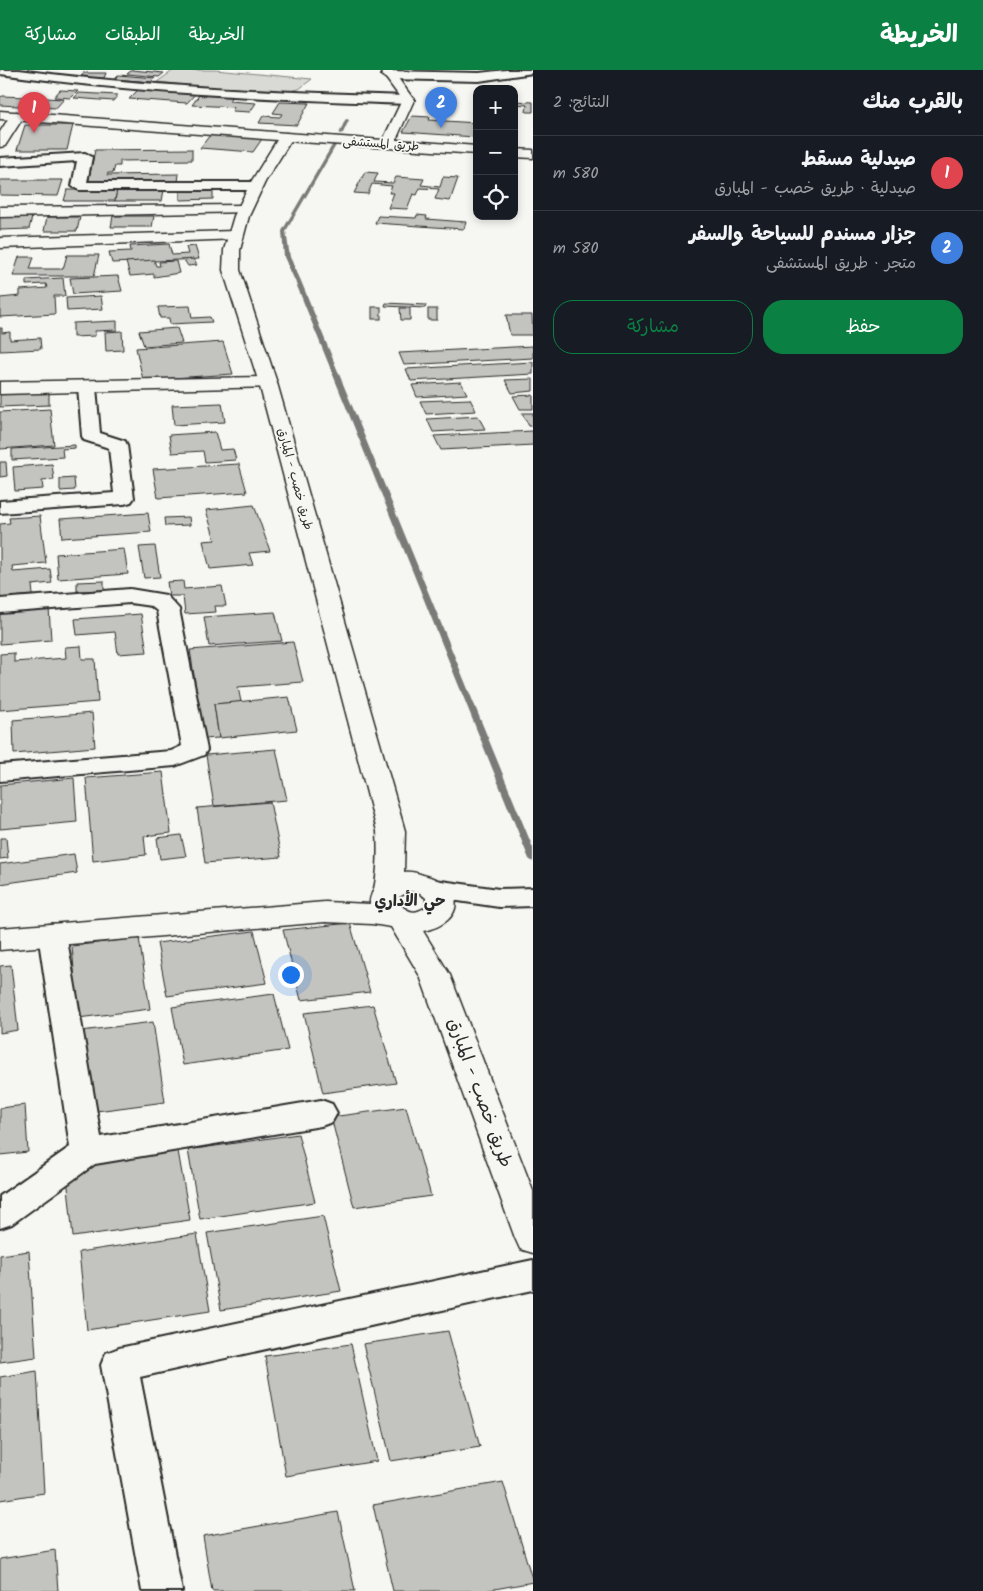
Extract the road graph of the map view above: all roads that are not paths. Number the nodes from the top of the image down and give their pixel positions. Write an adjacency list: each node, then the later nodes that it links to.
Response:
1 (533, 70): 3 (street)
2 (0, 71): 4 (street)
3 (387, 73): 4 (main road)
4 (408, 100): 9 (main road)
5 (0, 115): 6 (main road, طريق المستشفى)
6 (17, 116): 7 (main road, طريق المستشفى); 8 (main road)
7 (286, 137): 9 (main road, طريق المستشفى); 18 (main road, طريق خصب - المبارق)
8 (0, 143)
9 (388, 144): 10 (main road, طريق المستشفى)
10 (473, 150)
11 (518, 152): 12 (main road)
12 (533, 154)
13 (0, 162): 16 (street)
14 (18, 174): 17 (street)
15 (64, 174): 16 (street)
16 (83, 174): 18 (street)
17 (0, 175)
18 (254, 186): 19 (main road, طريق خصب - المبارق)
19 (246, 209): 20 (main road); 21 (main road, طريق خصب - المبارق)
20 (0, 212)
21 (234, 236): 22 (main road); 23 (main road, طريق خصب - المبارق)
22 (0, 243)
23 (268, 383): 24 (main road); 29 (main road, طريق خصب - المبارق)
24 (87, 387): 25 (main road); 26 (street)
25 (0, 388)
26 (0, 507)
27 (0, 606): 28 (street)
28 (0, 773)
29 (391, 831): 30 (main road, طريق خصب - المبارق); 32 (main road, طريق خصب - المبارق)
30 (387, 890): 32 (main road); 33 (main road); 34 (main road)
31 (533, 897): 32 (street)
32 (434, 900): 34 (main road); 37 (main road, طريق خصب - المبارق)
33 (325, 912): 34 (main road); 35 (main road)
34 (398, 919): 37 (main road, طريق خصب - المبارق)
35 (52, 934): 36 (main road); 39 (street)
36 (0, 939)
37 (435, 975): 41 (main road, طريق خصب - المبارق)
38 (321, 1114): 39 (street)
39 (87, 1152): 40 (street)
40 (0, 1214)
41 (533, 1238)
42 (533, 1274): 43 (street)
43 (162, 1591)

